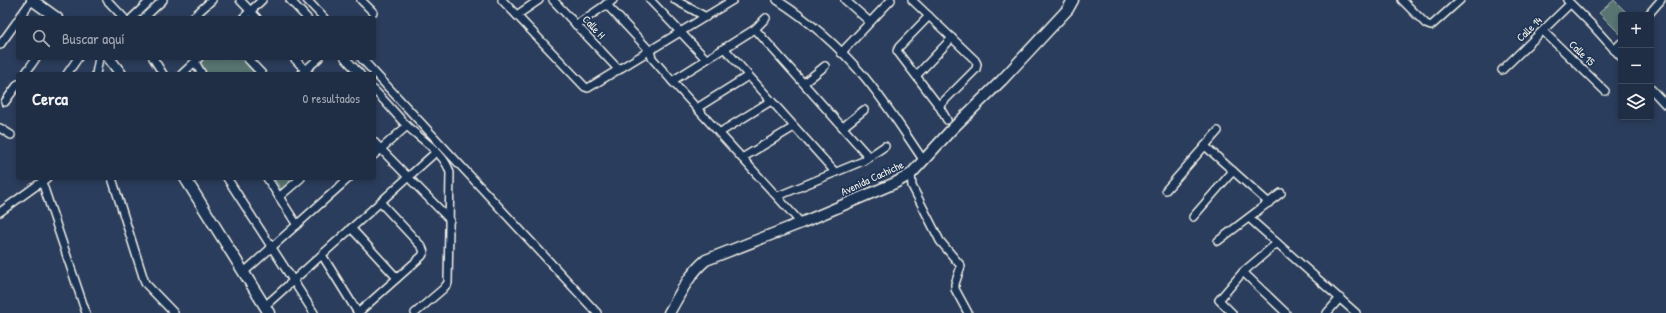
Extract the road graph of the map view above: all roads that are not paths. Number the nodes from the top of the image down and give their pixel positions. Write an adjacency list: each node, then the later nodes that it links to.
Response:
1 (32, 0): 30 (street); 31 (street)
2 (107, 0): 32 (street)
3 (151, 0): 33 (street)
4 (163, 0): 34 (street)
5 (212, 0): 35 (street)
6 (240, 0): 27 (street)
7 (262, 0): 27 (street)
8 (290, 0): 38 (street)
9 (308, 0): 39 (street)
10 (362, 0): 28 (street)
11 (502, 0): 40 (street)
12 (539, 0): 40 (street)
13 (553, 0): 46 (street, Calle H)
14 (650, 0): 49 (street)
15 (675, 0): 42 (street)
16 (733, 0): 42 (street)
17 (779, 0): 56 (street)
18 (846, 0): 44 (street)
19 (891, 0): 44 (street)
20 (912, 0): 41 (street)
21 (1073, 0): 116 (street, Avenida Cachiche)
22 (1402, 0): 23 (street)
23 (1460, 0)
24 (1661, 0): 29 (street)
25 (609, 2): 46 (street); 55 (street)
26 (1568, 2): 48 (street, Calle 14); 54 (street)
27 (250, 11): 36 (street); 37 (street)
28 (372, 12)
29 (1651, 12)
30 (21, 16)
31 (54, 16)
32 (122, 16)
33 (134, 16)
34 (146, 16)
35 (194, 16)
36 (245, 16)
37 (254, 16)
38 (305, 16)
39 (322, 16)
40 (517, 16): 71 (street)
41 (929, 16): 50 (street); 86 (street)
42 (706, 17): 49 (street)
43 (766, 18): 47 (street)
44 (870, 22): 56 (street)
45 (16, 23): 51 (street)
46 (576, 24): 71 (street, Calle H)
47 (755, 29): 53 (street); 89 (street)
48 (1543, 31): 72 (street, Calle 14); 91 (street, Calle 15)
49 (680, 32): 55 (street); 58 (street)
50 (952, 38): 86 (street); 97 (street)
51 (0, 45)
52 (1618, 46): 54 (street)
53 (724, 48): 58 (street); 87 (street)
54 (1614, 50): 57 (street)
55 (650, 51): 71 (street); 88 (street)
56 (841, 52): 116 (street)
57 (1618, 54)
58 (706, 59): 88 (street)
59 (35, 60): 73 (street)
60 (77, 60): 74 (street)
61 (99, 60): 75 (street)
62 (110, 60): 76 (street)
63 (154, 60): 77 (street)
64 (197, 60): 78 (street); 79 (street)
65 (249, 60): 80 (street)
66 (295, 60): 81 (street)
67 (316, 60): 82 (street)
68 (347, 60): 83 (street)
69 (363, 60): 84 (street)
70 (825, 66): 89 (street)
71 (619, 70)
72 (1502, 70)
73 (26, 72)
74 (68, 72)
75 (96, 72)
76 (119, 72)
77 (162, 72)
78 (184, 72)
79 (201, 72)
80 (260, 72)
81 (304, 72)
82 (306, 72)
83 (358, 72)
84 (374, 72)
85 (376, 74): 156 (street)
86 (917, 75): 97 (street)
87 (748, 76): 94 (street); 98 (street)
88 (672, 81): 98 (street)
89 (804, 83): 103 (street)
90 (16, 87): 95 (street)
91 (1605, 91)
92 (376, 92): 101 (street)
93 (1654, 92): 96 (street)
94 (771, 101): 102 (street); 106 (street)
95 (6, 102)
96 (1666, 105)
97 (939, 106): 100 (street)
98 (697, 108): 106 (street)
99 (864, 110): 103 (street)
100 (947, 120)
101 (407, 126): 111 (street); 112 (street)
102 (794, 127): 115 (street); 118 (street)
103 (843, 127): 114 (street)
104 (0, 128): 107 (street)
105 (1218, 131): 110 (street)
106 (719, 133): 115 (street)
107 (11, 135)
108 (376, 144): 111 (street)
109 (885, 146): 114 (street)
110 (1205, 146): 117 (street); 128 (street)
111 (381, 149): 113 (street); 120 (street)
112 (436, 152): 120 (street); 137 (street)
113 (376, 153)
114 (869, 157): 118 (street)
115 (742, 158): 130 (street)
116 (924, 161): 119 (street, Avenida Cachiche)
117 (1233, 171): 133 (street); 135 (street)
118 (835, 172): 130 (street)
119 (911, 174): 138 (street, Avenida Cachiche); 158 (street)
120 (408, 177): 132 (street); 137 (street)
121 (45, 180): 134 (street); 151 (street)
122 (113, 180): 152 (street)
123 (187, 180): 146 (street)
124 (228, 180): 143 (street)
125 (268, 180): 131 (street)
126 (299, 180): 131 (street)
127 (347, 180): 139 (street)
128 (1166, 190)
129 (1281, 193): 133 (street)
130 (778, 196): 138 (street)
131 (279, 197): 139 (street)
132 (380, 202): 140 (street); 147 (street)
133 (1268, 203): 136 (street)
134 (0, 212)
135 (1193, 217)
136 (1249, 218): 141 (street); 142 (street)
137 (450, 220): 155 (street)
138 (801, 222): 157 (street, Avenida Cachiche)
139 (297, 225): 143 (street)
140 (351, 228): 144 (street); 147 (street)
141 (1218, 241)
142 (1277, 244): 145 (street); 149 (street)
143 (272, 247): 146 (street); 148 (street)
144 (322, 255): 148 (street); 154 (street)
145 (1243, 272): 159 (street); 160 (street)
146 (244, 273): 150 (street)
147 (397, 278): 154 (street)
148 (293, 280): 150 (street); 153 (street)
149 (1340, 298): 161 (street); 162 (street)
150 (267, 309)
151 (86, 313)
152 (174, 313)
153 (314, 313)
154 (358, 313)
155 (415, 313)
156 (597, 313)
157 (669, 313)
158 (968, 313)
159 (1232, 313)
160 (1286, 313)
161 (1327, 313)
162 (1356, 313)

